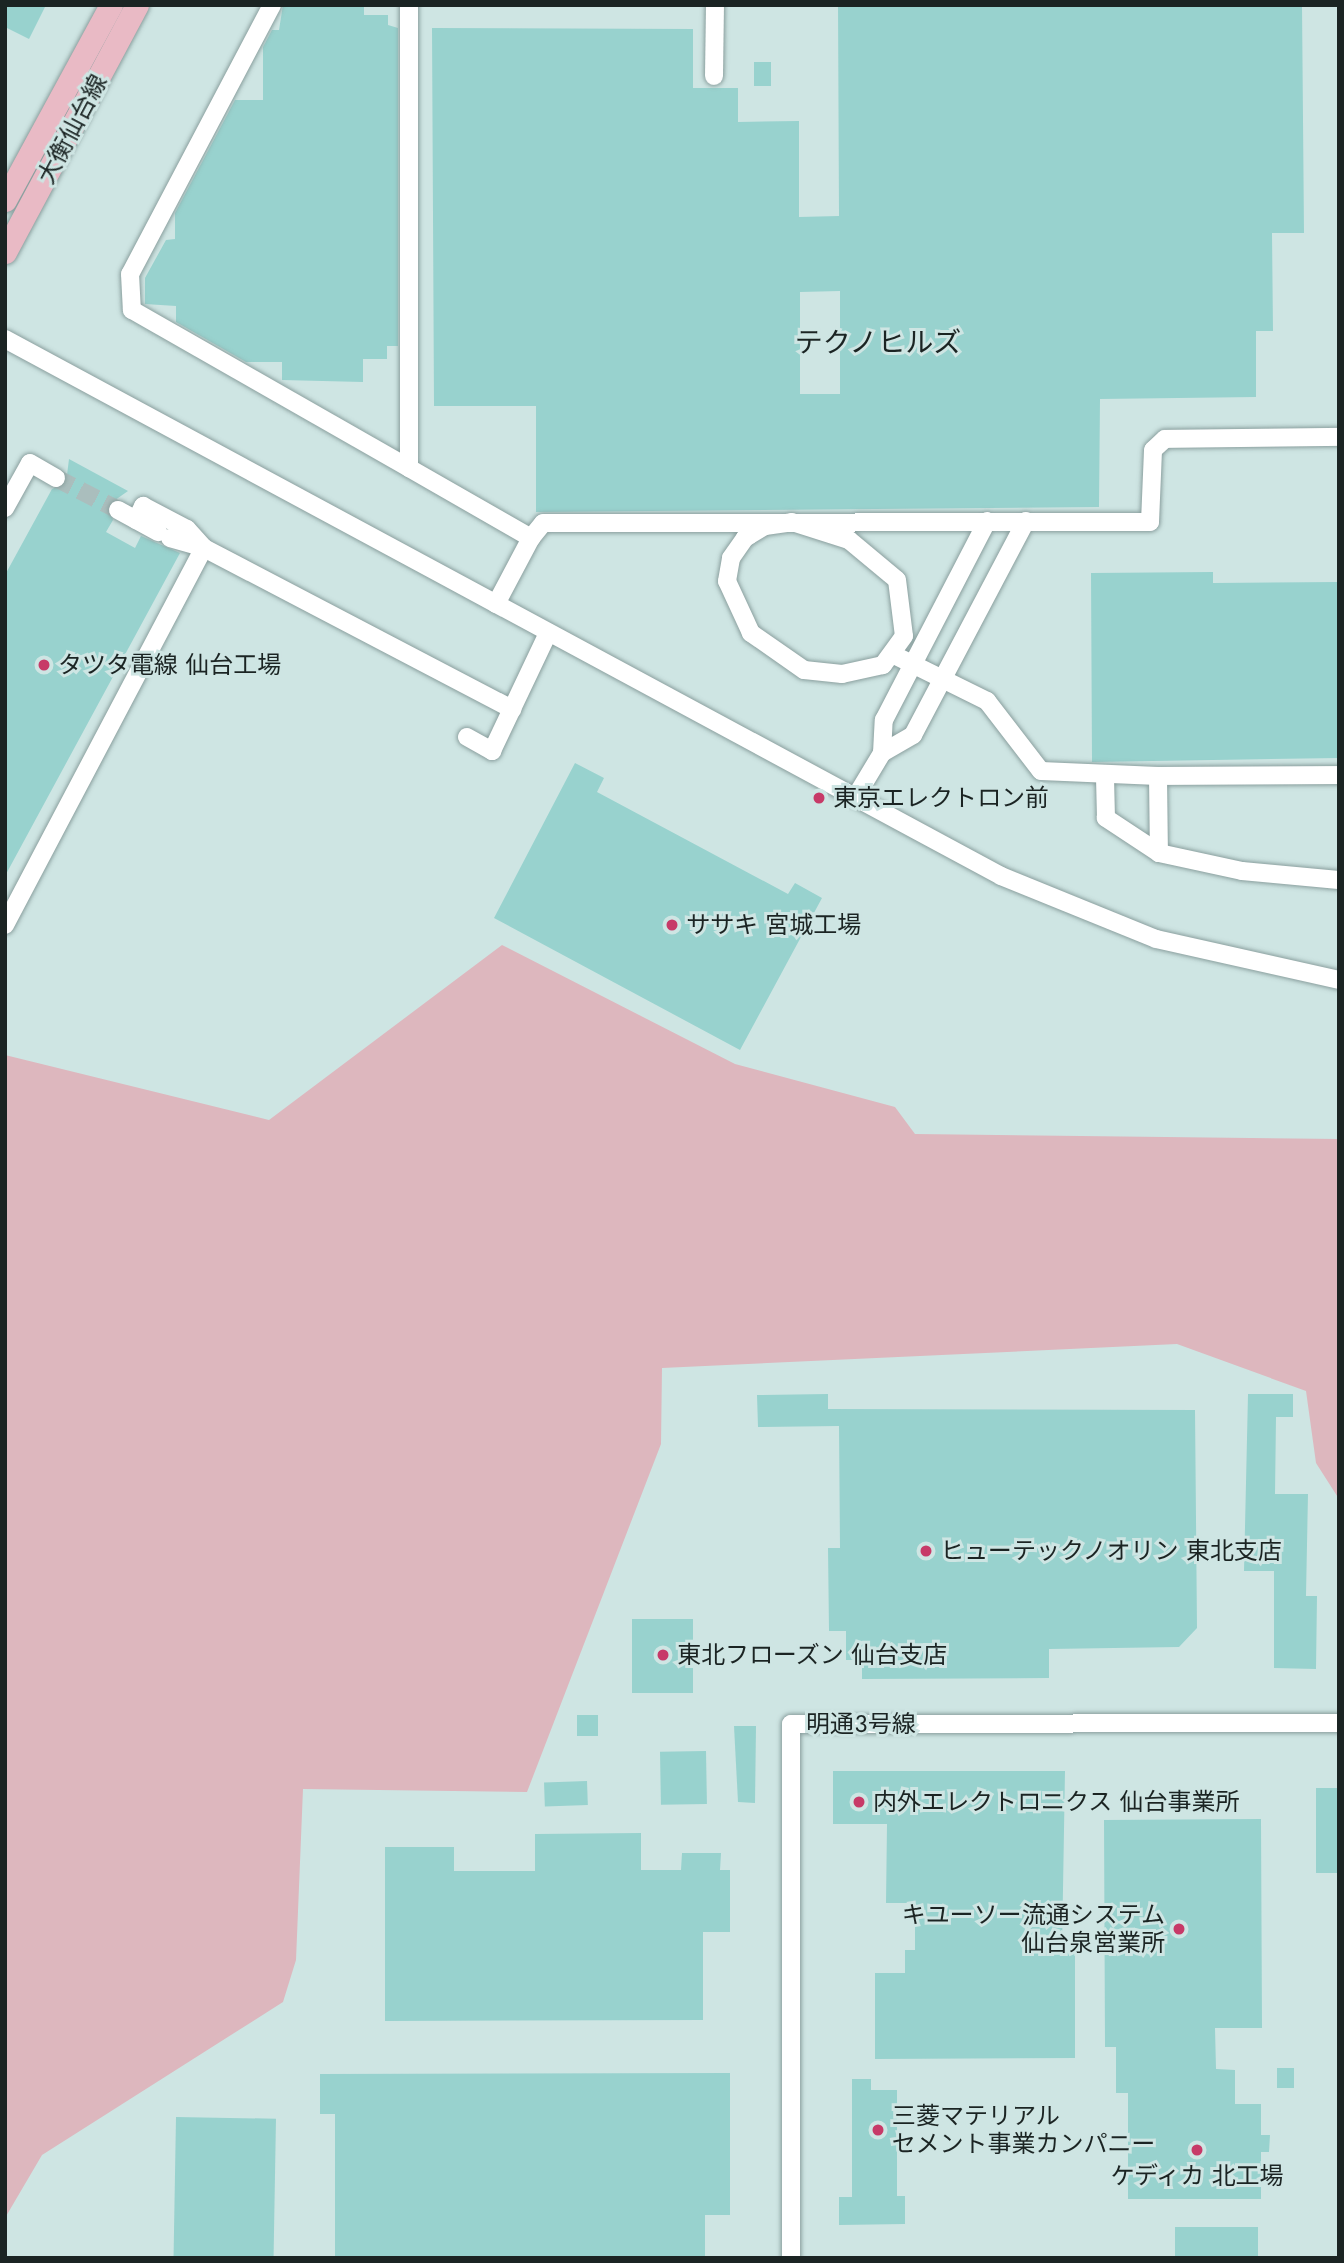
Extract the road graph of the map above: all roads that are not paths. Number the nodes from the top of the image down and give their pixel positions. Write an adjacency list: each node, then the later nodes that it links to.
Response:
1 (111, 5): 7 (main road, 大衡仙台線)
2 (137, 5): 8 (main road, 大衡仙台線)
3 (272, 5): 11 (street)
4 (409, 5): 11 (street)
5 (715, 5): 6 (street)
6 (714, 76)
7 (5, 200)
8 (5, 251)
9 (5, 339): 21 (street)
10 (1339, 437): 17 (street)
11 (409, 468): 19 (street)
12 (56, 478): 13 (street)
13 (5, 508)
14 (118, 510): 15 (street)
15 (136, 520): 20 (street); 20 (street)
16 (987, 521): 17 (street); 18 (street); 24 (street)
17 (1026, 521): 25 (street)
18 (792, 522): 19 (street); 23 (street); 23 (street)
19 (531, 538): 21 (street)
20 (204, 548): 26 (street); 35 (street)
21 (496, 604): 22 (street)
22 (548, 633): 26 (street); 32 (street)
23 (894, 655): 24 (street)
24 (914, 664): 25 (street); 28 (street)
25 (943, 680): 28 (street); 30 (street)
26 (512, 709): 27 (street)
27 (467, 737)
28 (882, 753): 32 (street)
29 (1339, 775): 31 (street)
30 (1105, 776): 31 (street); 33 (street)
31 (1158, 776): 33 (street)
32 (855, 798): 36 (street)
33 (1158, 853): 34 (street)
34 (1339, 880)
35 (5, 925)
36 (1339, 980)
37 (1339, 1723): 38 (street, 明通３号線)
38 (791, 2258)

